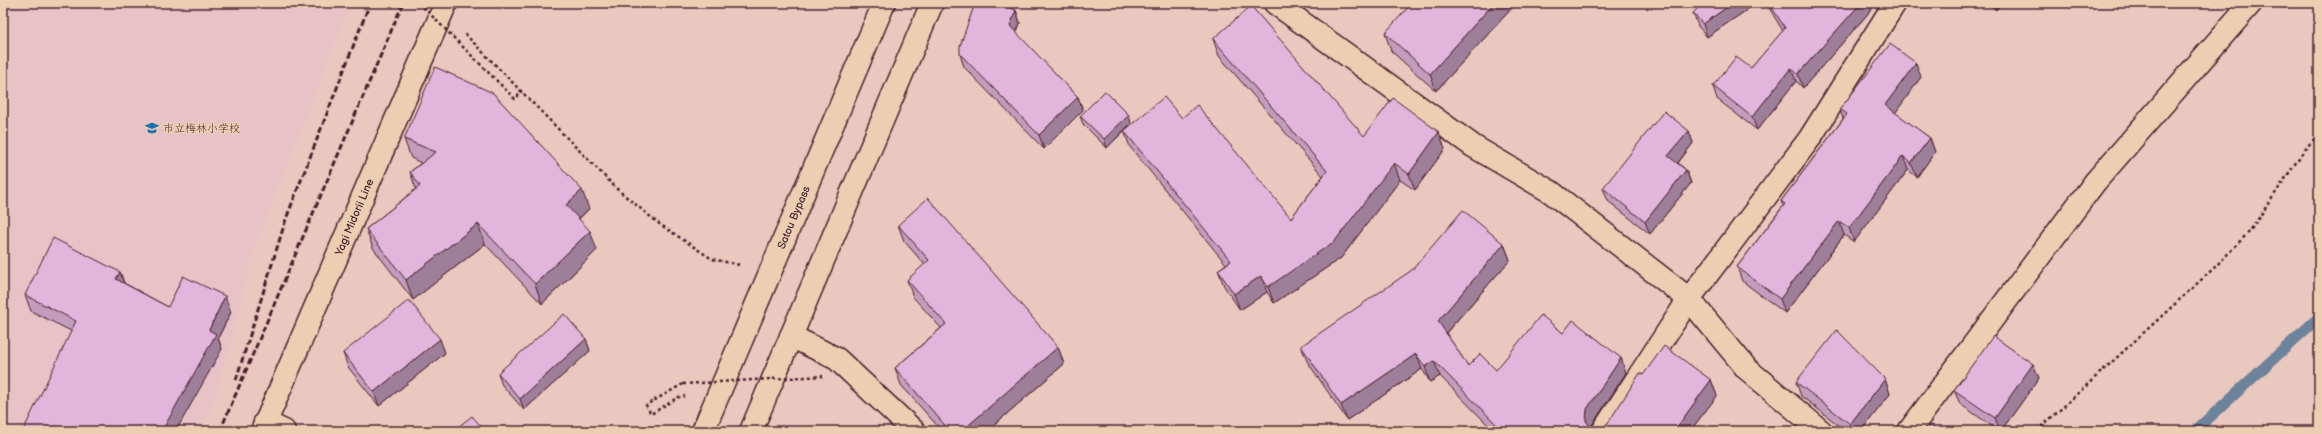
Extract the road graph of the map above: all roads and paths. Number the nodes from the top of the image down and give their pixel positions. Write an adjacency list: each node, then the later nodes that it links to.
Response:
1 (419, 3): 8 (path, bridge)
2 (884, 3): 16 (main road, Satou Bypass)
3 (932, 3): 12 (main road)
4 (1895, 3): 11 (main road)
5 (2251, 3): 21 (main road)
6 (1285, 6): 11 (main road)
7 (444, 7): 8 (path); 15 (main road, Yagi Midorii Line)
8 (522, 92): 10 (path)
9 (2319, 134): 22 (path)
10 (740, 265)
11 (1689, 299): 19 (main road); 20 (main road)
12 (792, 336): 17 (main road); 18 (main road)
13 (823, 376): 14 (path, bridge)
14 (679, 397)
15 (270, 428)
16 (703, 431)
17 (751, 431)
18 (914, 431)
19 (1603, 431)
20 (1821, 431)
21 (1909, 431)
22 (2037, 431)

